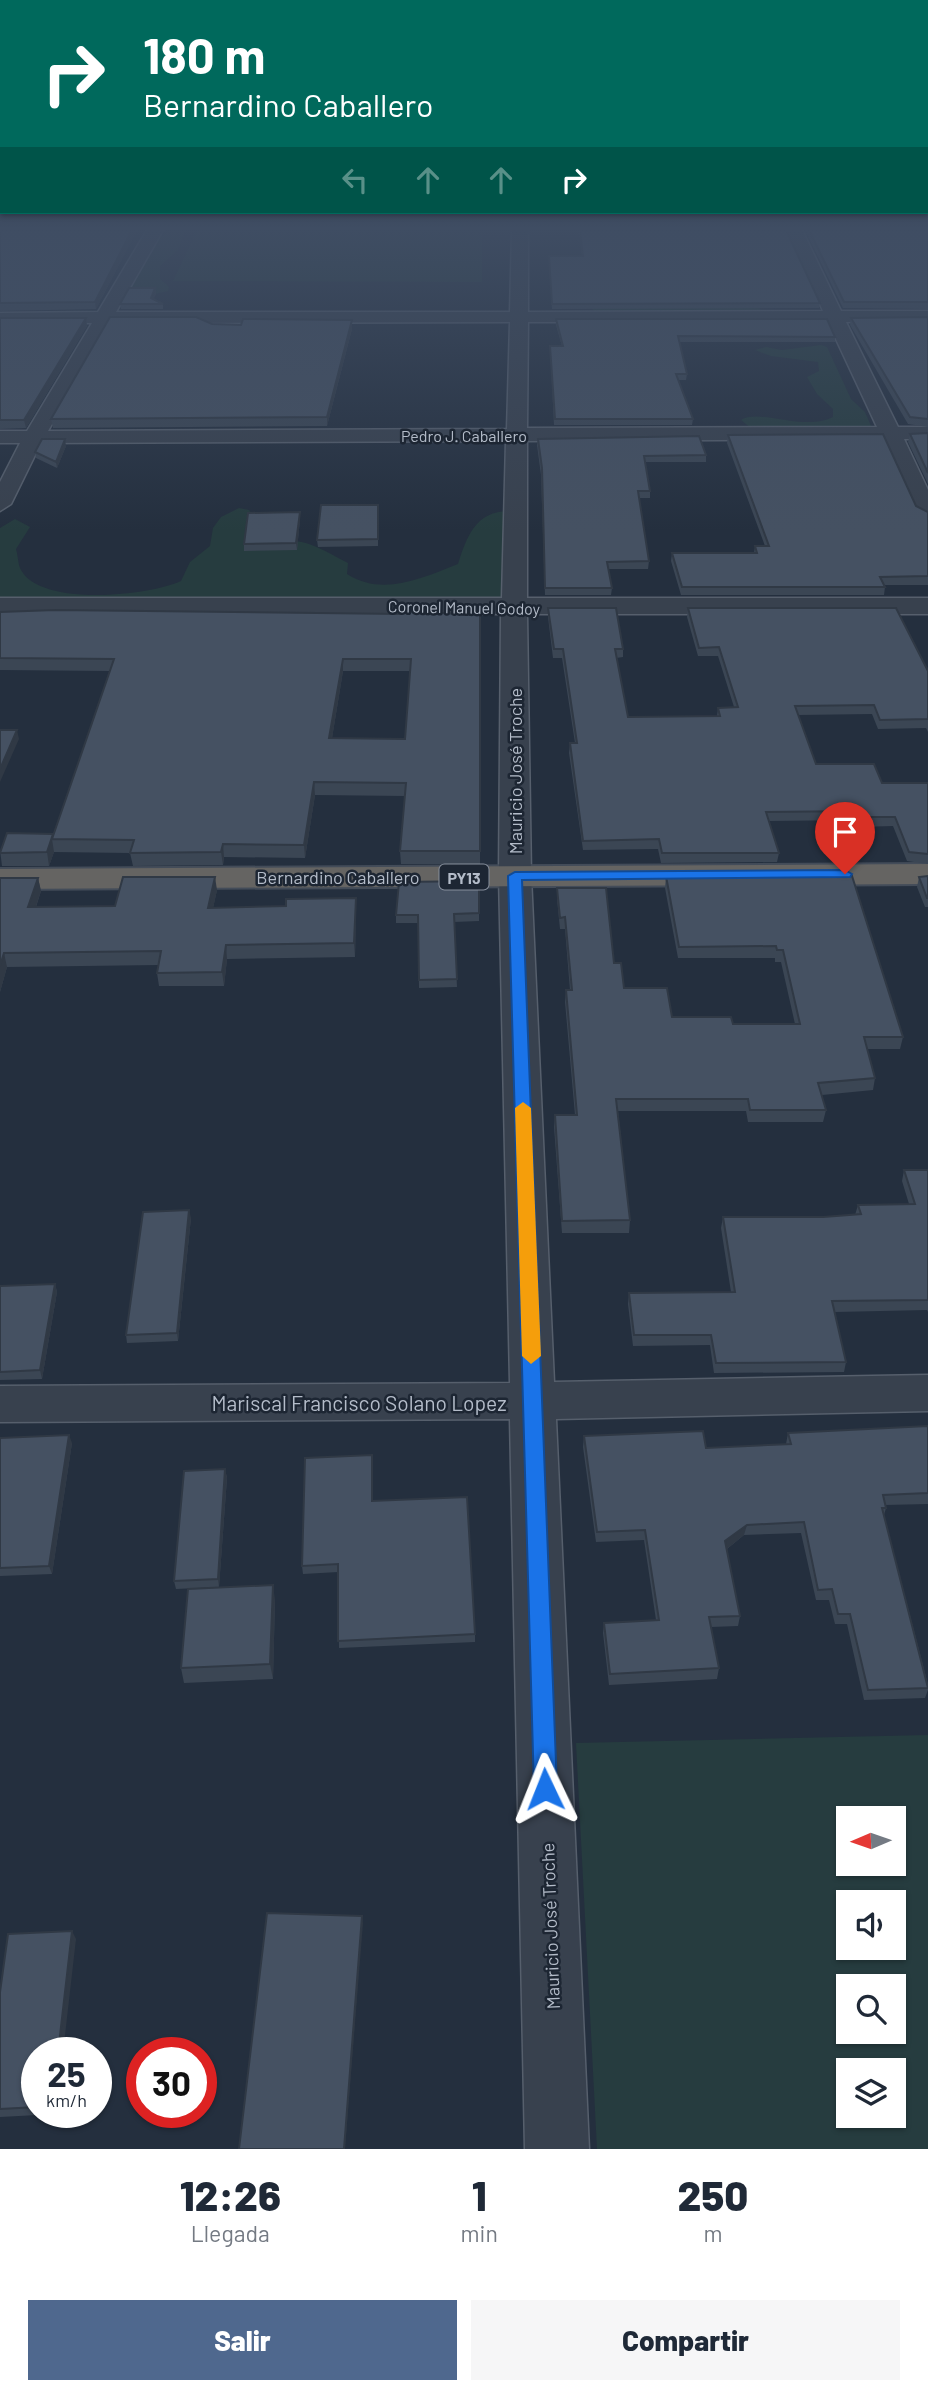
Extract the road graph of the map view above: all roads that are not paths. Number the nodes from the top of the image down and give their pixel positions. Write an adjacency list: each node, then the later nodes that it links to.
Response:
1 (97, 330): 8 (street)
2 (519, 330): 6 (street, Mauricio José Troche)
3 (841, 330): 4 (street)
4 (890, 433): 5 (street, Pedro J. Caballero); 6 (street, Pedro J. Caballero); 10 (street)
5 (928, 433)
6 (518, 435): 8 (street, Pedro J. Caballero); 13 (street, Mauricio José Troche)
7 (0, 437): 8 (street, Pedro J. Caballero)
8 (34, 437): 9 (street)
9 (0, 504)
10 (928, 513)
11 (0, 606): 13 (street, Coronel Manuel Godoy)
12 (928, 606): 13 (street, Coronel Manuel Godoy)
13 (514, 608): 15 (street, Mauricio José Troche)
14 (928, 874): 15 (highway, Bernardino Caballero / PY13)
15 (515, 876): 16 (highway, Bernardino Caballero / PY13); 18 (street, Mauricio José Troche)
16 (0, 879)
17 (928, 1393): 18 (street, Mariscal Francisco Solano Lopez)
18 (533, 1401): 19 (street, Mariscal Francisco Solano Lopez); 20 (street, Mauricio José Troche)
19 (0, 1404)
20 (557, 2149)

